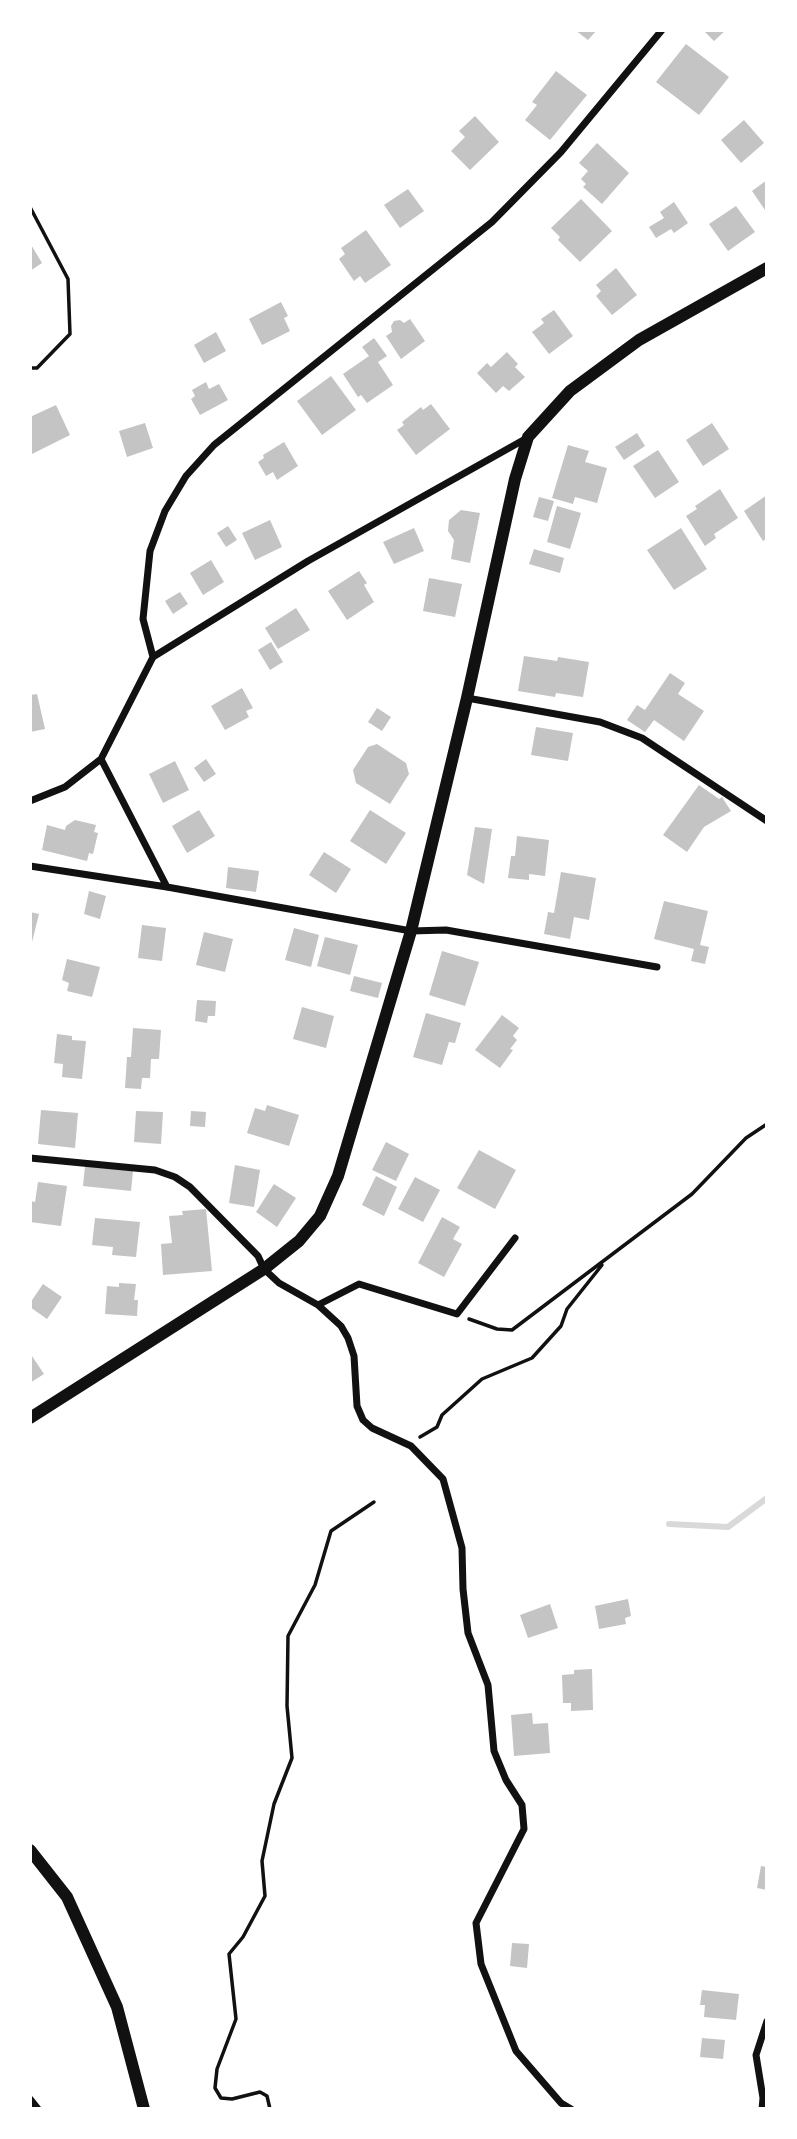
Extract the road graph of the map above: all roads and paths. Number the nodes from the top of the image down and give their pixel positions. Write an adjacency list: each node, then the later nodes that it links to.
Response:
1 (662, 30): 6 (street)
2 (30, 207): 4 (path)
3 (767, 268): 5 (street)
4 (30, 368)
5 (528, 437): 6 (street); 7 (street)
6 (153, 657): 8 (street)
7 (467, 698): 10 (street); 13 (street)
8 (101, 759): 9 (street); 12 (street)
9 (30, 801)
10 (767, 821)
11 (30, 866): 12 (street)
12 (167, 887): 13 (street)
13 (411, 930): 14 (street); 19 (street)
14 (657, 967)
15 (767, 1124): 18 (path)
16 (30, 1158): 19 (street)
17 (515, 1238): 21 (street)
18 (606, 1261): 21 (path); 23 (path)
19 (264, 1269): 20 (street); 22 (street)
20 (318, 1305): 21 (street); 23 (street)
21 (457, 1314)
22 (30, 1418)
23 (401, 1441): 31 (street)
24 (374, 1502): 30 (path)
25 (30, 1850): 29 (street)
26 (767, 2021): 32 (street)
27 (30, 2099): 28 (street)
28 (38, 2109)
29 (144, 2109)
30 (270, 2109)
31 (571, 2109)
32 (762, 2109)

